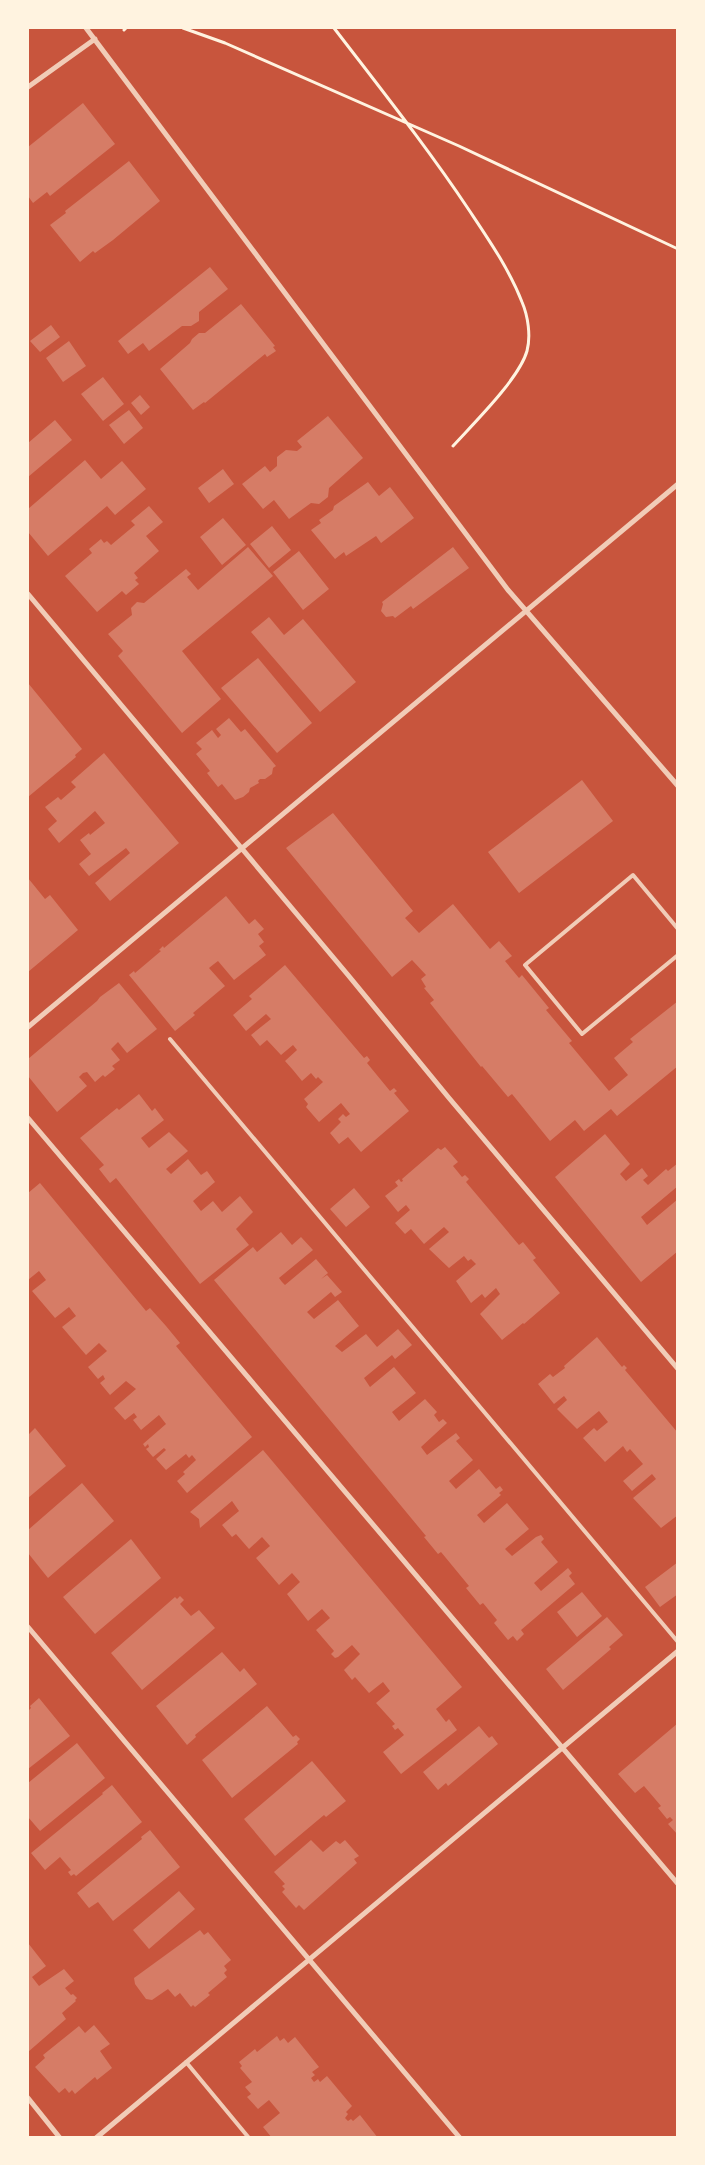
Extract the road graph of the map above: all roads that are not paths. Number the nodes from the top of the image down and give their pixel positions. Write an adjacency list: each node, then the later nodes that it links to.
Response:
1 (86, 28): 2 (street)
2 (95, 39): 3 (street); 6 (street)
3 (28, 87)
4 (678, 484): 6 (street)
5 (28, 594): 8 (street)
6 (526, 611): 7 (street); 8 (street)
7 (678, 786)
8 (241, 849): 11 (street); 14 (street)
9 (678, 929): 10 (lane)
10 (678, 955)
11 (28, 1027)
12 (170, 1040): 16 (lane)
13 (28, 1118): 18 (street)
14 (678, 1370)
15 (28, 1627): 20 (street)
16 (678, 1642)
17 (678, 1650): 18 (street)
18 (562, 1747): 19 (street); 20 (street)
19 (678, 1884)
20 (308, 1959): 21 (street); 26 (street)
21 (186, 2062): 24 (street); 25 (lane)
22 (28, 2098): 23 (street)
23 (60, 2138)
24 (96, 2138)
25 (249, 2138)
26 (460, 2138)

